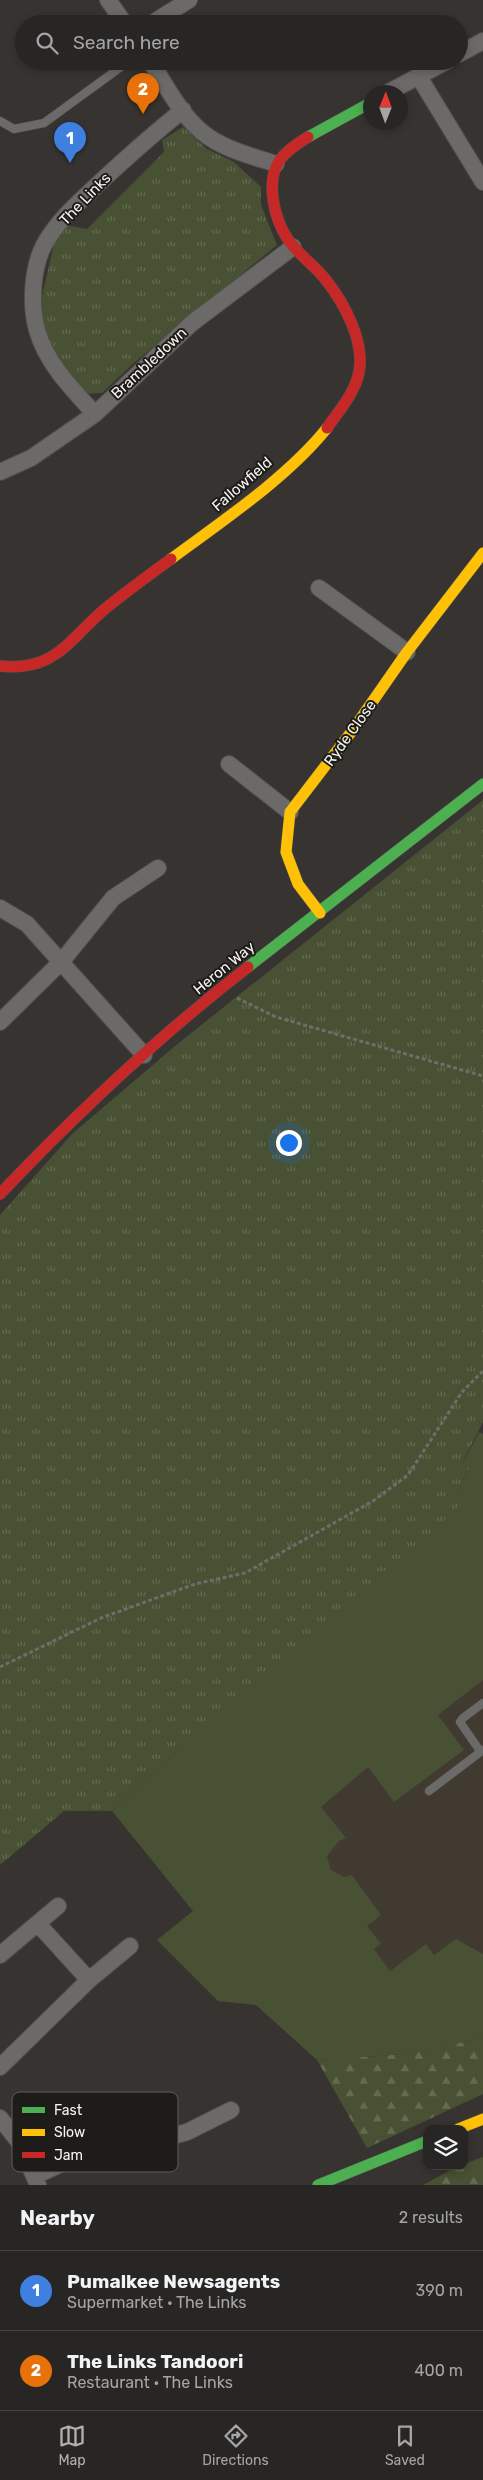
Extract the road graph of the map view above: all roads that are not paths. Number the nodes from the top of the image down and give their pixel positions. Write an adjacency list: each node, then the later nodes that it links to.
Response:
1 (108, 0): 3 (street)
2 (188, 0): 4 (street)
3 (119, 15)
4 (165, 15)
5 (483, 41): 6 (street)
6 (468, 49)
7 (117, 70): 14 (lane)
8 (156, 70): 13 (street)
9 (431, 70): 10 (street)
10 (419, 77): 11 (street); 16 (street)
11 (403, 85)
12 (363, 107): 15 (street)
13 (183, 110): 15 (street); 18 (street, The Links)
14 (0, 121)
15 (276, 164): 17 (street, Fallowfield)
16 (483, 182)
17 (293, 247): 18 (street, Brambledown); 23 (street, Fallowfield)
18 (95, 414): 19 (street, Brambledown)
19 (0, 472)
20 (483, 553): 22 (street, Ryde Close)
21 (319, 588): 22 (street)
22 (407, 652): 26 (street, Ryde Close)
23 (0, 666)
24 (228, 764): 26 (street)
25 (483, 784): 29 (street, Heron Way)
26 (290, 812): 29 (street)
27 (158, 868): 30 (street)
28 (0, 908): 30 (street)
29 (320, 913): 32 (street, Heron Way)
30 (62, 961): 31 (street); 32 (street)
31 (0, 1022)
32 (144, 1055): 33 (street, Heron Way)
33 (0, 1194)
34 (483, 1703): 35 (lane)
35 (481, 1751): 36 (lane)
36 (429, 1791)
37 (58, 1906): 38 (street)
38 (38, 1924): 40 (street); 41 (street)
39 (130, 1946): 41 (street)
40 (0, 1955)
41 (89, 1980): 42 (street)
42 (0, 2067)
43 (231, 2110): 48 (street)
44 (0, 2118): 47 (street)
45 (483, 2119): 46 (street)
46 (468, 2125)
47 (12, 2133)
48 (178, 2135)
49 (423, 2143): 52 (street)
50 (51, 2172): 51 (street)
51 (37, 2180)
52 (318, 2185)

